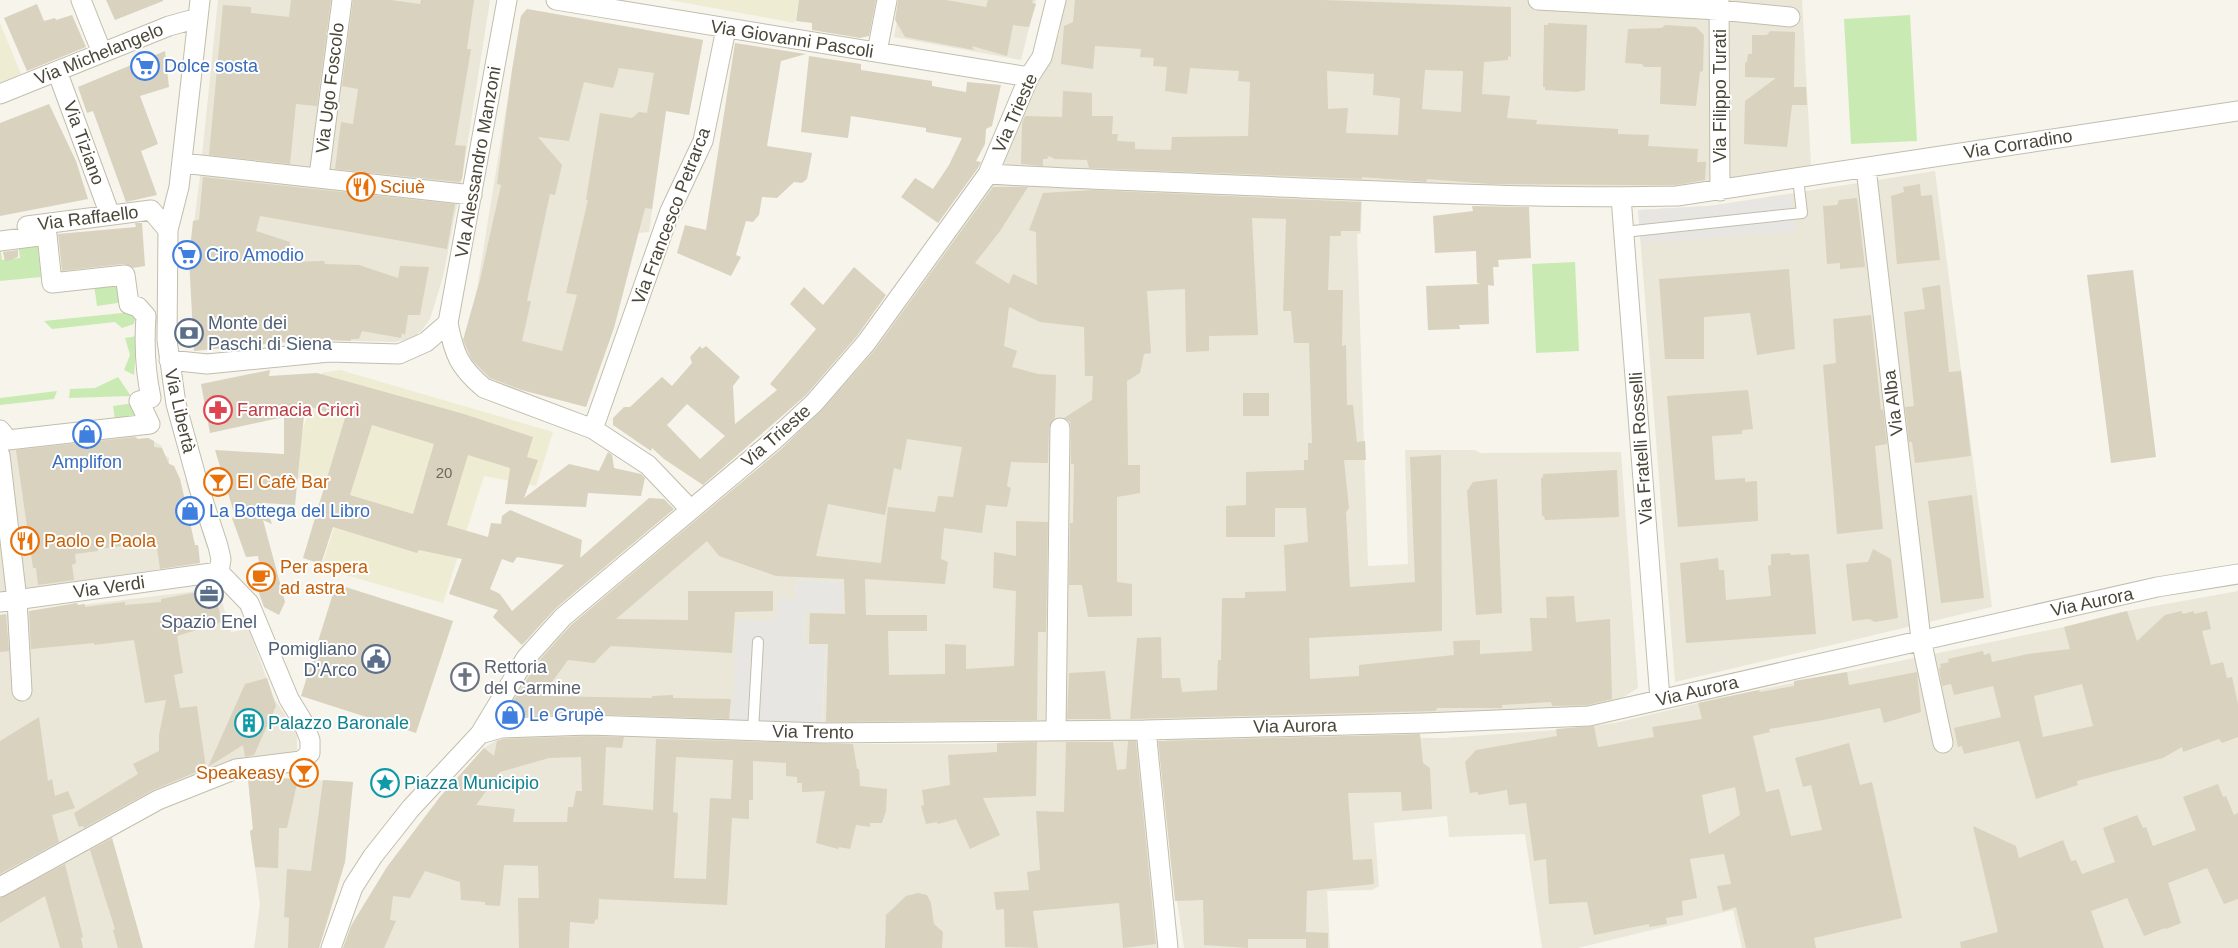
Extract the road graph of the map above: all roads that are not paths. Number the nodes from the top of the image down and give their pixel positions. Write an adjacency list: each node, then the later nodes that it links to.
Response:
1 (81, 0): 13 (street)
2 (342, 0): 21 (street, Via Ugo Foscolo)
3 (507, 0): 24 (street, VIa Alessandro Manzoni)
4 (556, 0): 11 (street, Via Giovanni Pascoli)
5 (887, 0): 12 (street)
6 (1056, 0): 15 (street, Via Trieste)
7 (1538, 0): 8 (street)
8 (1719, 5): 10 (street); 23 (street, Via Filippo Turati)
9 (199, 9): 13 (street, Via Michelangelo); 18 (street, Via Libertà)
10 (1790, 17)
11 (726, 29): 12 (street, Via Giovanni Pascoli); 34 (street, Via Francesco Petrarca)
12 (877, 52): 15 (street, Via Giovanni Pascoli)
13 (102, 53): 14 (street, Via Michelangelo)
14 (57, 71): 16 (street, Via Michelangelo); 26 (street, Via Tiziano)
15 (1029, 77): 20 (street, Via Trieste)
16 (0, 94)
17 (2238, 111): 19 (street, Via Corradino)
18 (182, 163): 21 (street); 28 (street, Via Libertà)
19 (1866, 168): 22 (street, Via Corradino); 41 (street, Via Alba)
20 (988, 174): 25 (street, Via Corradino); 37 (street, Via Trieste)
21 (318, 176): 24 (street)
22 (1798, 178): 23 (street, Via Corradino); 29 (lane)
23 (1720, 191): 25 (street, Via Corradino)
24 (472, 195): 31 (street, VIa Alessandro Manzoni)
25 (1621, 197): 29 (street, Via Fratelli Rosselli)
26 (110, 215): 27 (street, Via Raffaello); 28 (street, Via Raffaello)
27 (0, 229)
28 (168, 230): 32 (street, Via Libertà)
29 (1624, 232): 44 (street, Via Fratelli Rosselli)
30 (0, 242): 35 (street)
31 (448, 323): 32 (street); 34 (street)
32 (169, 360): 38 (street, Via Libertà)
33 (1060, 428): 46 (street)
34 (593, 429): 37 (street)
35 (0, 430)
36 (0, 455): 40 (street)
37 (690, 509): 48 (street, Via Trieste)
38 (219, 572): 40 (street, Via Verdi); 50 (street)
39 (2238, 574): 41 (street, Via Aurora)
40 (8, 601): 43 (street)
41 (1921, 640): 44 (street, Via Aurora); 49 (street, Via Alba)
42 (758, 642): 45 (lane)
43 (22, 690)
44 (1660, 699): 47 (street, Via Aurora)
45 (753, 730): 46 (street, Via Trento); 48 (street, Via Trento)
46 (1056, 730): 47 (street, Via Trento)
47 (1146, 730): 52 (street)
48 (480, 734): 51 (street, Via Trieste)
49 (1943, 743)
50 (0, 887)
51 (332, 948)
52 (1168, 948)

